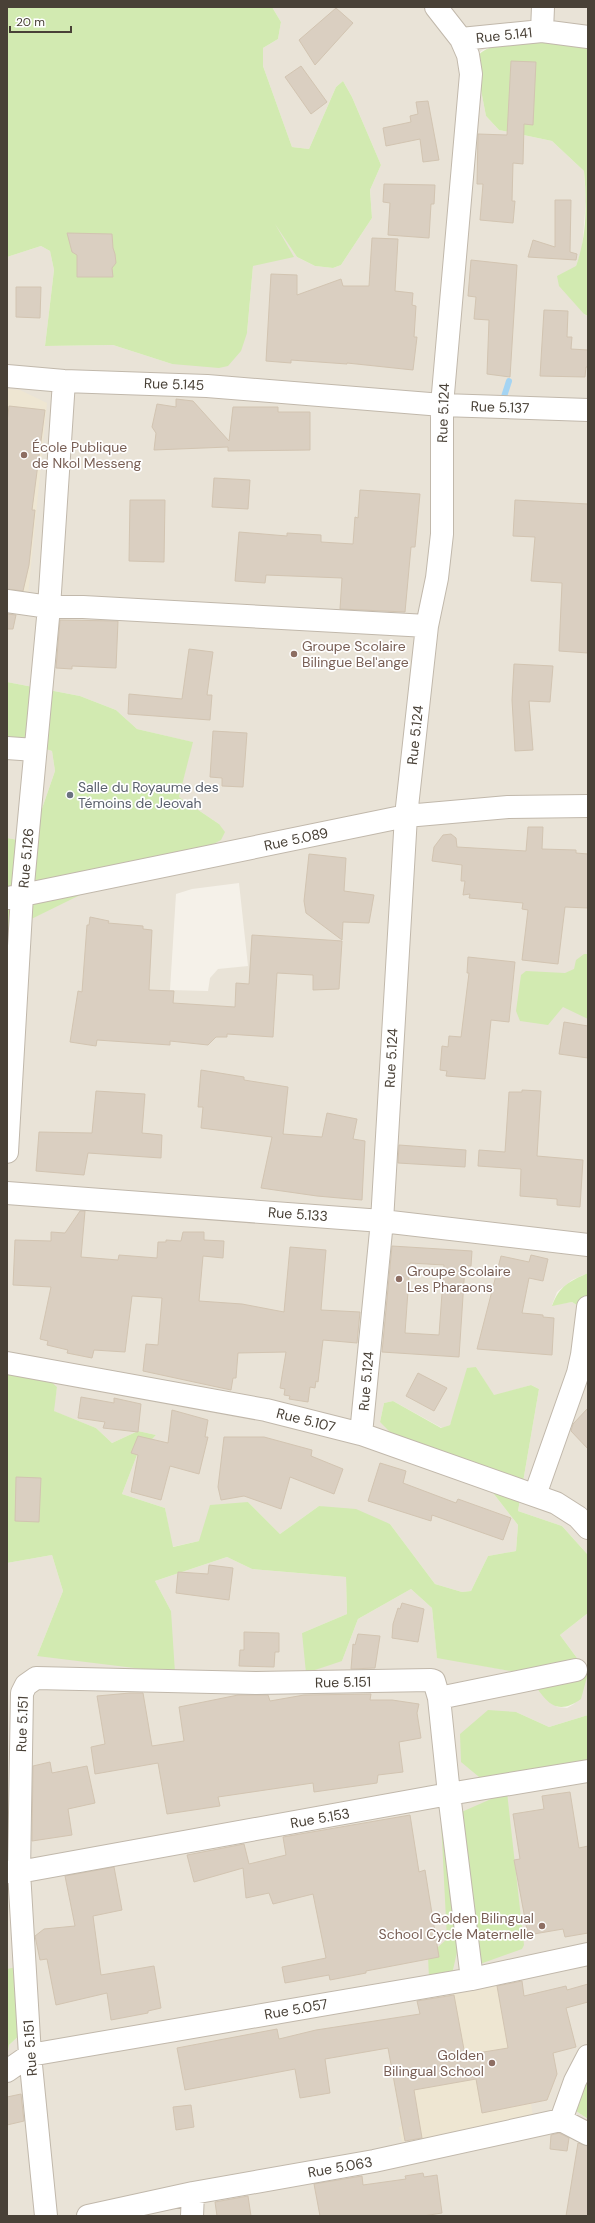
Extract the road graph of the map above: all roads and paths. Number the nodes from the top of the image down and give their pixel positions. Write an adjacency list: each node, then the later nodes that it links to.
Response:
1 (436, 7): 5 (street, Rue 5.141)
2 (543, 7): 3 (street)
3 (542, 31): 4 (street, Rue 5.141); 5 (street, Rue 5.141)
4 (588, 37)
5 (461, 40): 9 (street, Rue 5.124)
6 (7, 376): 7 (street, Rue 5.145)
7 (64, 381): 8 (street, Rue 5.145); 12 (street, Rue 5.126)
8 (341, 396): 9 (street, Rue 5.137)
9 (442, 405): 10 (street, Rue 5.137); 13 (street, Rue 5.124)
10 (588, 410)
11 (7, 601): 12 (street)
12 (49, 607): 13 (street); 15 (street, Rue 5.126)
13 (427, 626): 17 (street, Rue 5.124)
14 (7, 748): 15 (street)
15 (35, 750): 18 (street, Rue 5.126)
16 (588, 806): 17 (street, Rue 5.089)
17 (406, 816): 18 (street, Rue 5.089); 21 (street, Rue 5.124)
18 (15, 897): 19 (street, Rue 5.126)
19 (7, 1152)
20 (7, 1193): 21 (street, Rue 5.133)
21 (382, 1221): 22 (street, Rue 5.133); 25 (street, Rue 5.124)
22 (588, 1245)
23 (588, 1307): 26 (street)
24 (7, 1363): 25 (street, Rue 5.107)
25 (361, 1434): 26 (street, Rue 5.107)
26 (535, 1495): 27 (street, Rue 5.107)
27 (588, 1528)
28 (576, 1670): 29 (street)
29 (439, 1698): 31 (street, Rue 5.151); 32 (street, Rue 5.151)
30 (588, 1771): 31 (street, Rue 5.153)
31 (449, 1794): 32 (street, Rue 5.153); 34 (street)
32 (13, 1872): 35 (street, Rue 5.151)
33 (588, 1954): 34 (street, Rue 5.057)
34 (472, 1979): 35 (street, Rue 5.057)
35 (30, 2055): 37 (street, Rue 5.057); 41 (street, Rue 5.151)
36 (588, 2056): 38 (street)
37 (7, 2071)
38 (561, 2120): 39 (street); 40 (street, Rue 5.063)
39 (588, 2134)
40 (193, 2193): 42 (street, Rue 5.063); 43 (street)
41 (46, 2216)
42 (88, 2216)
43 (192, 2216)

